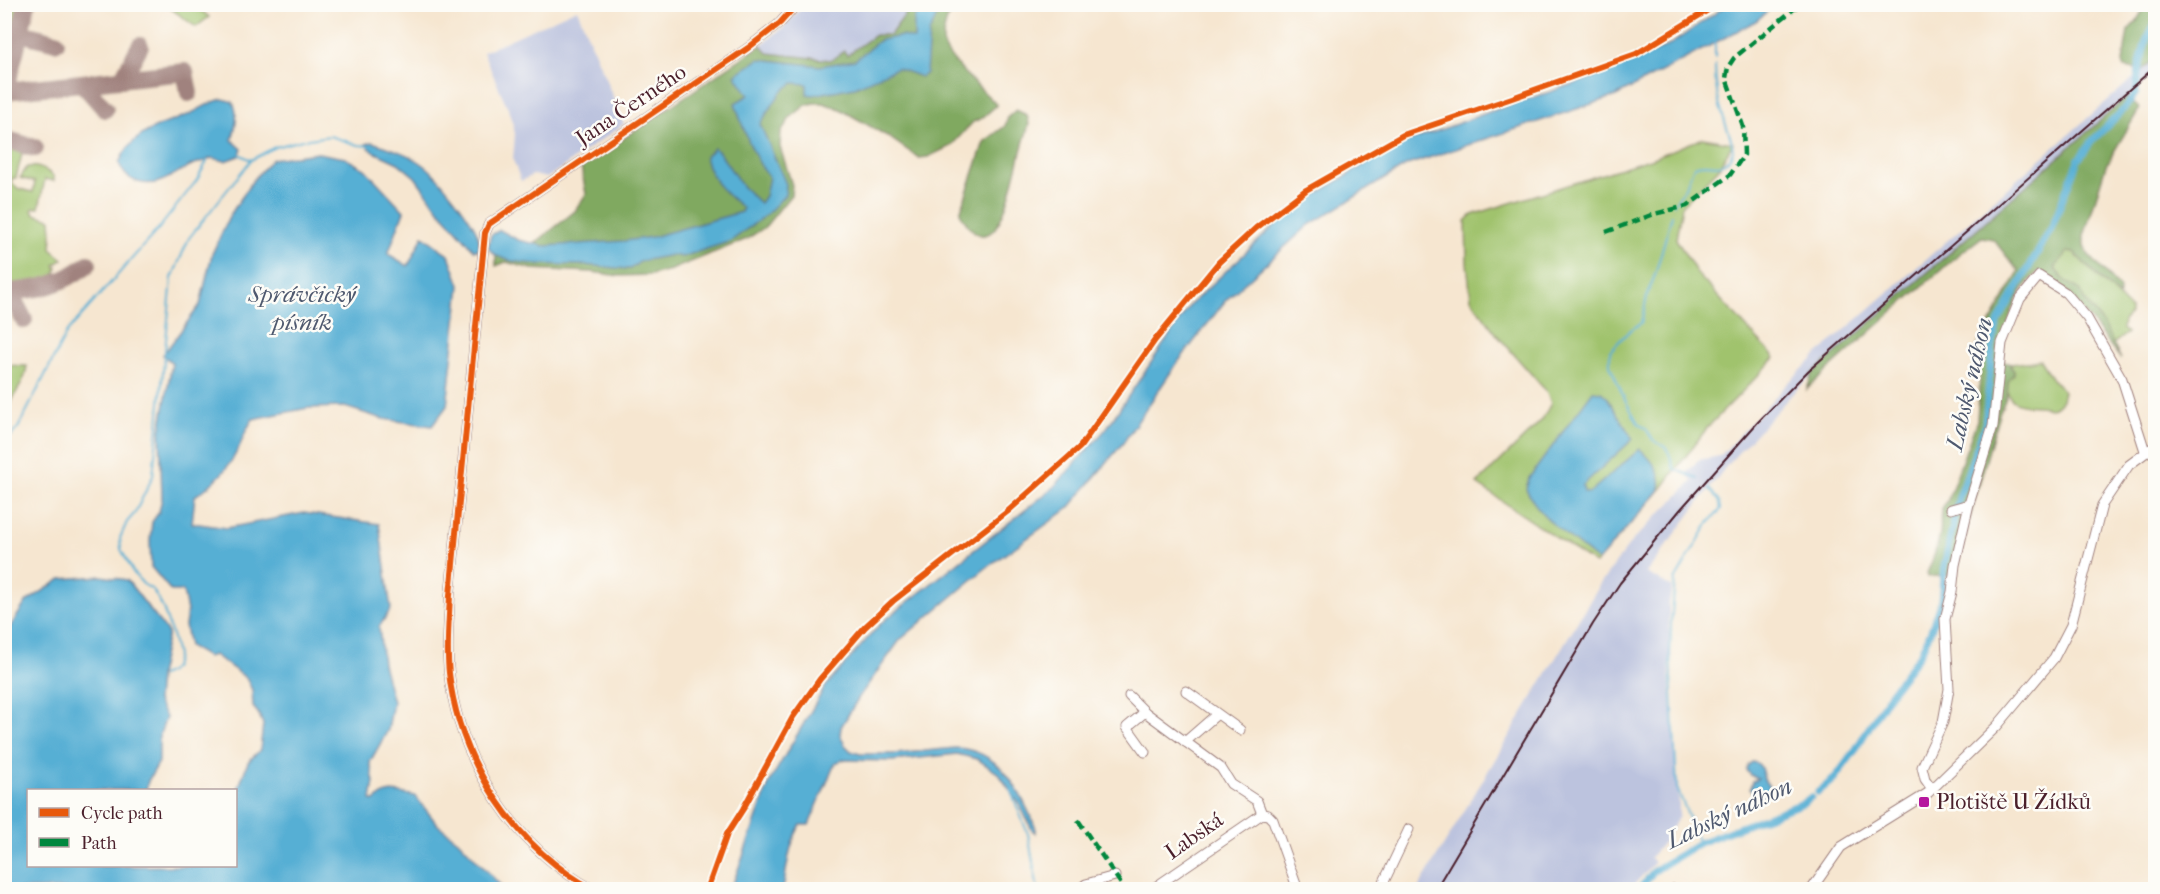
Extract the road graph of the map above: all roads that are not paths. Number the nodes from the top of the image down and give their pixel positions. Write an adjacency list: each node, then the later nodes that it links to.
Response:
1 (797, 4): 17 (street, Jana Černého)
2 (2156, 445): 3 (street)
3 (2145, 451): 4 (street); 13 (street)
4 (1967, 505): 5 (street); 13 (street)
5 (1951, 510)
6 (1186, 691): 9 (street)
7 (1129, 696): 8 (street, Labská)
8 (1145, 712): 11 (street, Labská); 12 (street)
9 (1216, 714): 10 (street); 11 (street)
10 (1240, 730)
11 (1185, 742): 14 (street, Labská)
12 (1145, 752)
13 (1932, 789): 22 (street)
14 (1261, 814): 19 (street, Labská); 20 (street)
15 (1409, 829): 21 (street)
16 (1115, 876): 18 (street)
17 (594, 890)
18 (1078, 890)
19 (1151, 890)
20 (1298, 890)
21 (1380, 890)
22 (1810, 890)

